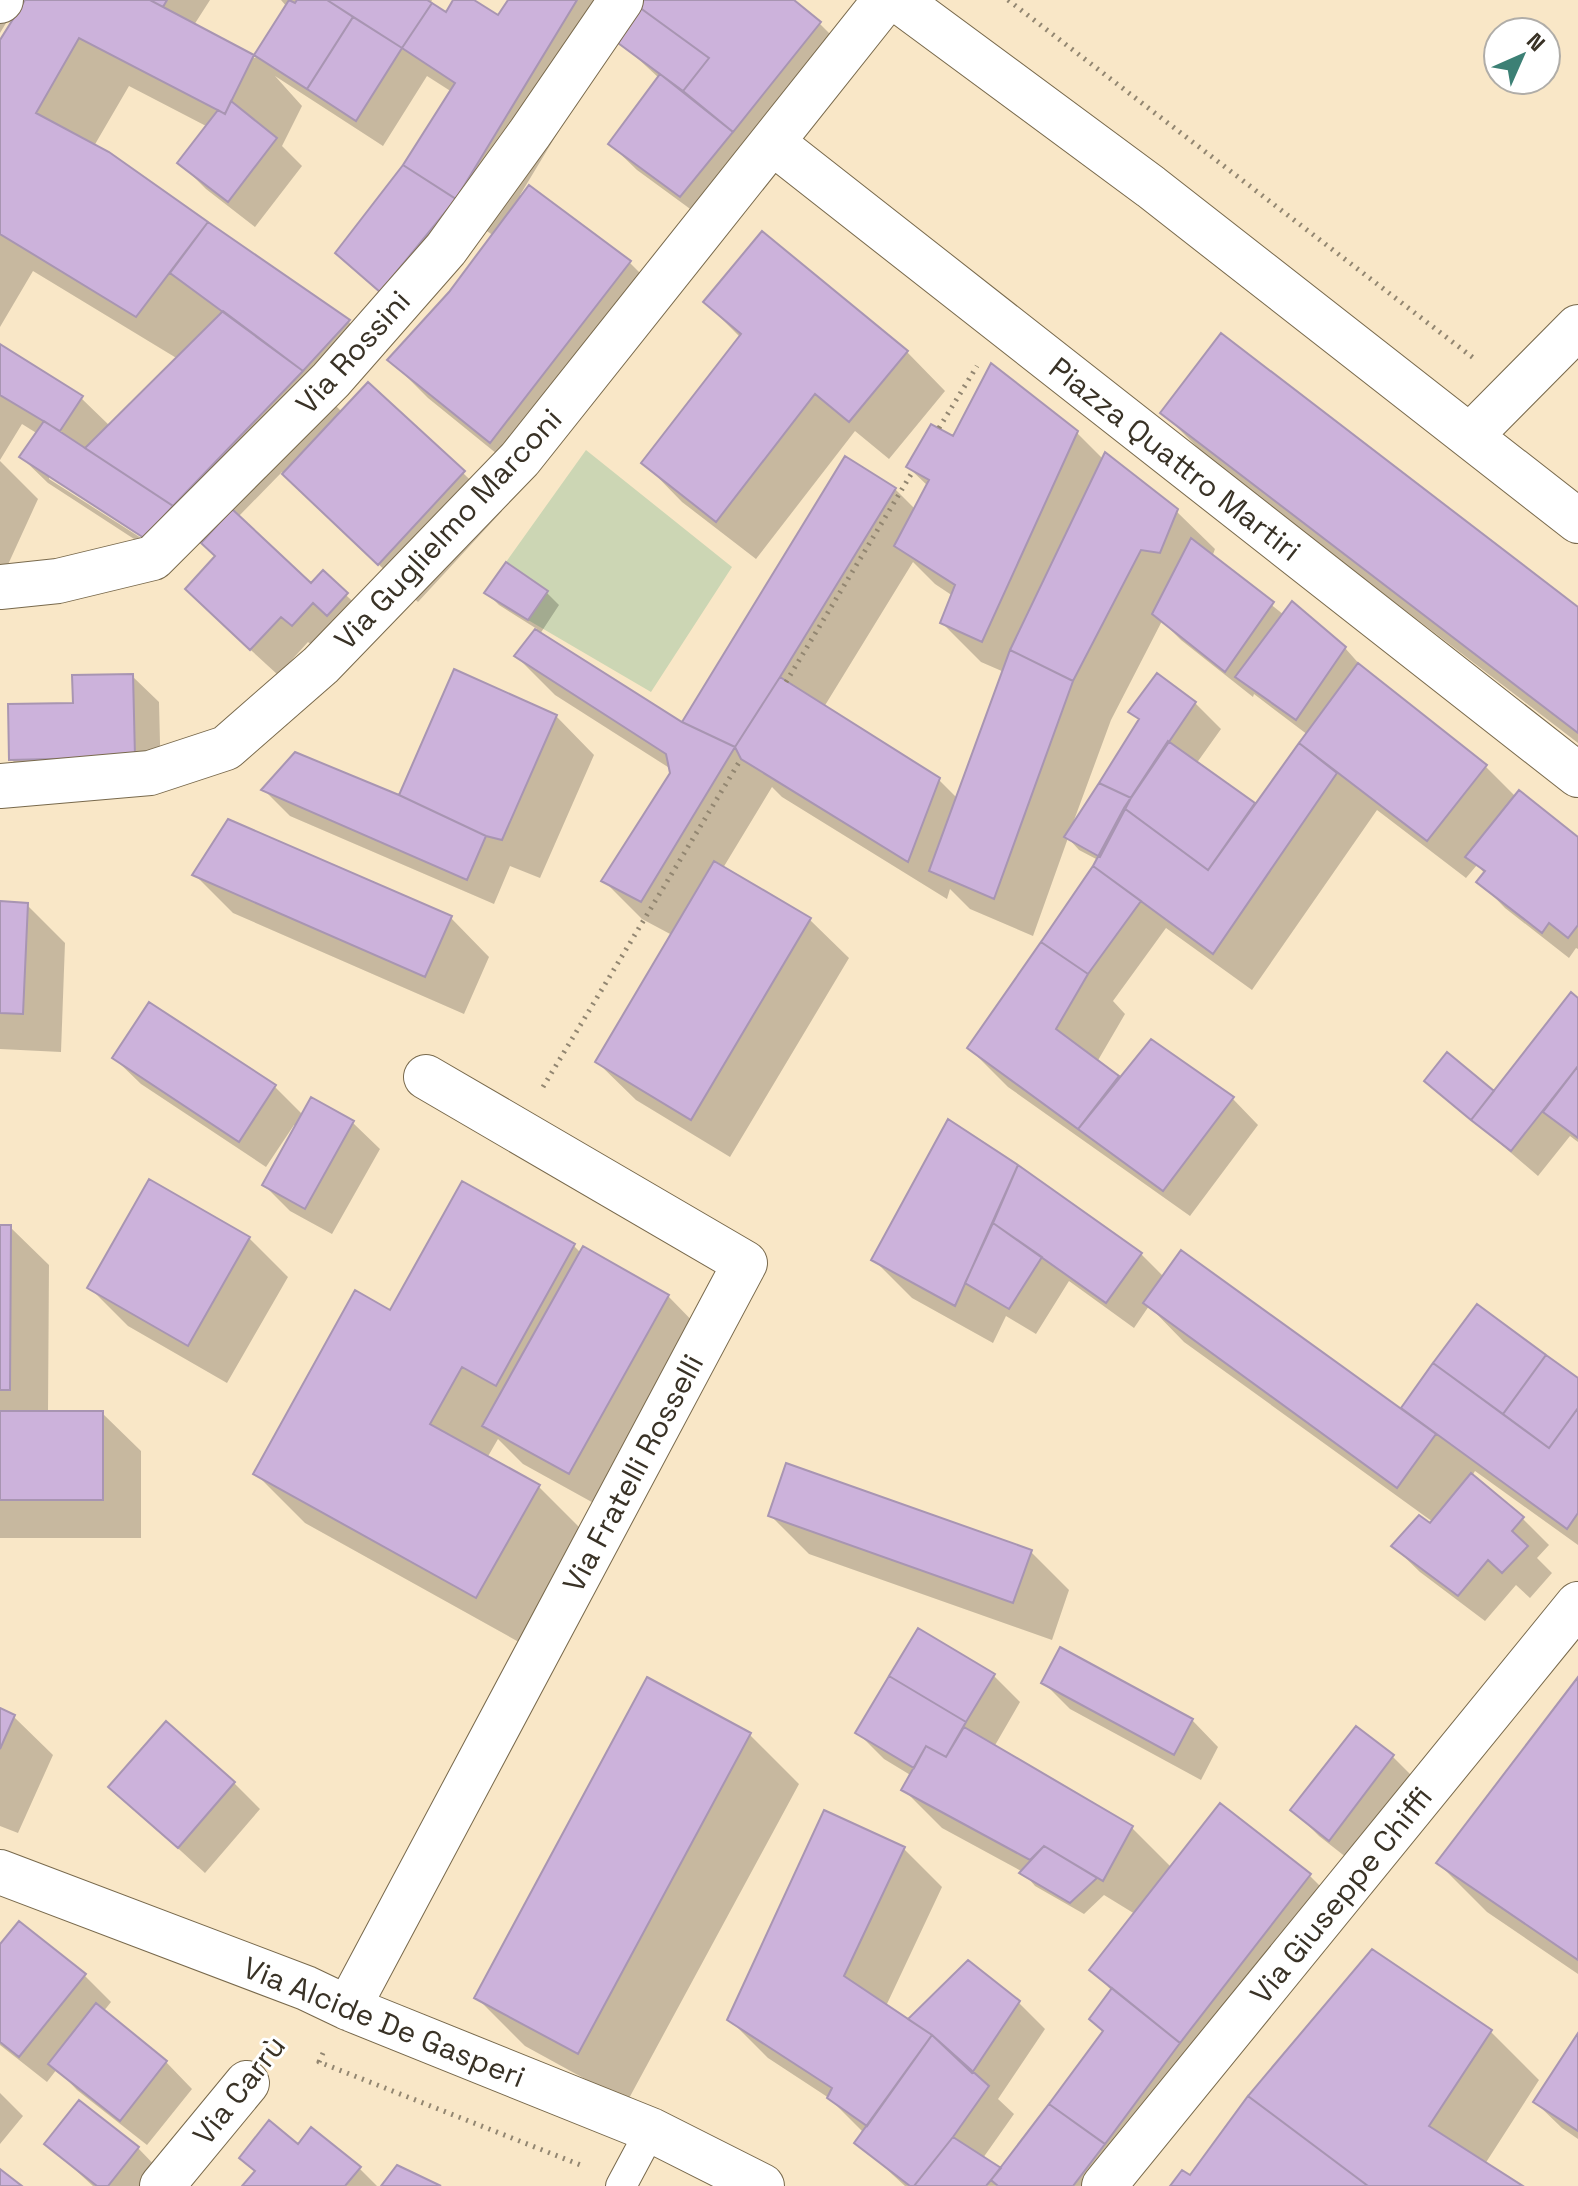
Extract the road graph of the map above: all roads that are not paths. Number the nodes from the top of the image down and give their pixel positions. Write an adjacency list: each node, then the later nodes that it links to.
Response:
1 (621, 0): 8 (street, Via Rossini)
2 (885, 0): 4 (street, Via Guglielmo Marconi)
3 (898, 0): 6 (street)
4 (773, 143): 9 (street, Piazza Quattro Martiri); 10 (street, Via Guglielmo Marconi)
5 (1578, 327): 6 (street)
6 (1471, 435): 7 (street)
7 (1578, 521)
8 (0, 587)
9 (1578, 775)
10 (0, 786)
11 (426, 1077): 14 (street, Via Fratelli Rosselli)
12 (1578, 1604): 20 (street, Via Giuseppe Chiffi)
13 (0, 1872): 14 (street, Via Alcide De Gasperi)
14 (348, 2008): 16 (street, Via Alcide De Gasperi)
15 (247, 2083): 17 (street, Via Carrù)
16 (651, 2130): 18 (lane); 19 (street, Via Alcide De Gasperi)
17 (162, 2186)
18 (621, 2186)
19 (762, 2186)
20 (1104, 2186)

